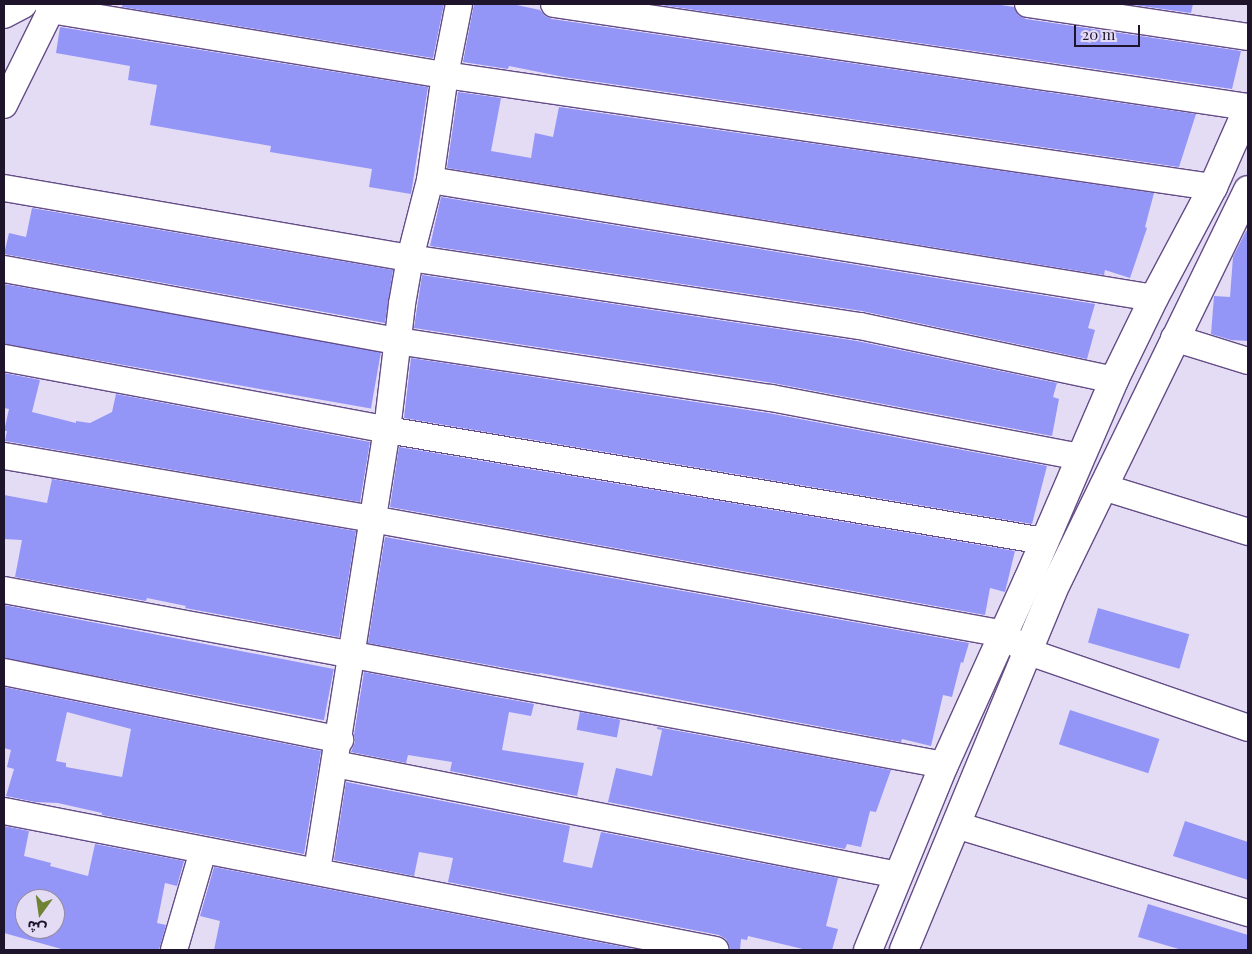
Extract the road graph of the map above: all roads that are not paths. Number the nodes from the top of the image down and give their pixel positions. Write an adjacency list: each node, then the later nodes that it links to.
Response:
1 (23, 4): 6 (main road)
2 (459, 4): 8 (street)
3 (554, 4): 10 (street)
4 (1028, 4): 7 (street)
5 (49, 7): 8 (street); 9 (street)
6 (4, 14)
7 (1248, 37)
8 (445, 76): 11 (street); 12 (street)
9 (4, 105)
10 (1248, 108): 12 (main road)
11 (430, 180): 15 (street); 17 (street)
12 (1213, 187): 17 (main road)
13 (4, 188): 15 (street)
14 (1248, 190): 18 (main road)
15 (410, 258): 19 (street); 22 (street)
16 (4, 269): 19 (street)
17 (1154, 298): 22 (main road)
18 (1174, 338): 21 (street); 26 (main road)
19 (398, 341): 23 (street); 25 (street)
20 (4, 358): 23 (street)
21 (1248, 361)
22 (1114, 380): 25 (main road)
23 (387, 430): 27 (street); 29 (street)
24 (4, 456): 27 (street)
25 (1080, 457): 29 (main road)
26 (1103, 488): 28 (street); 32 (main road)
27 (372, 519): 31 (street); 33 (street)
28 (1248, 532)
29 (1044, 541): 31 (main road)
30 (4, 590): 33 (street)
31 (1004, 634): 32 (street); 37 (main road)
32 (1026, 651): 35 (street); 39 (main road)
33 (350, 656): 36 (street); 37 (street)
34 (4, 672): 36 (street)
35 (1248, 728)
36 (338, 752): 41 (street); 42 (street)
37 (944, 765): 42 (main road)
38 (4, 810): 40 (street)
39 (956, 825): 43 (street); 47 (main road)
40 (203, 851): 41 (street); 44 (street)
41 (317, 871): 45 (street)
42 (898, 875): 46 (main road)
43 (1248, 913)
44 (174, 950)
45 (716, 950)
46 (868, 950)
47 (904, 950)

